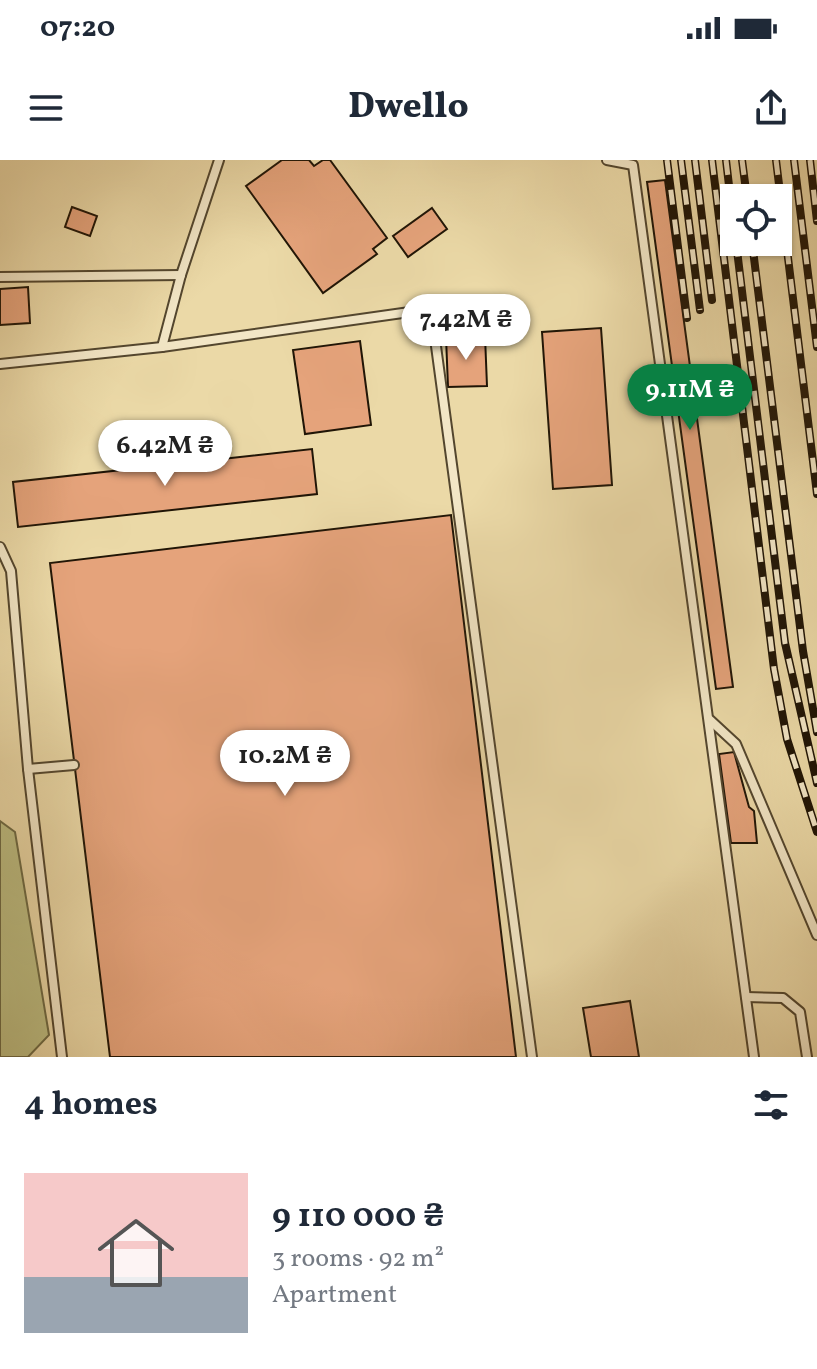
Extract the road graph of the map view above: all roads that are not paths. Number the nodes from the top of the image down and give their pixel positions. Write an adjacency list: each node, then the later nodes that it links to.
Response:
1 (219, 160): 3 (lane)
2 (607, 160): 8 (lane)
3 (181, 275): 4 (lane); 5 (lane)
4 (0, 277)
5 (162, 347): 6 (lane); 14 (lane)
6 (0, 364)
7 (0, 547): 10 (lane)
8 (710, 720): 11 (lane); 12 (lane)
9 (74, 765): 10 (lane)
10 (28, 769): 13 (lane)
11 (817, 935)
12 (746, 997): 15 (lane); 16 (lane)
13 (62, 1057)
14 (532, 1057)
15 (754, 1057)
16 (807, 1057)

